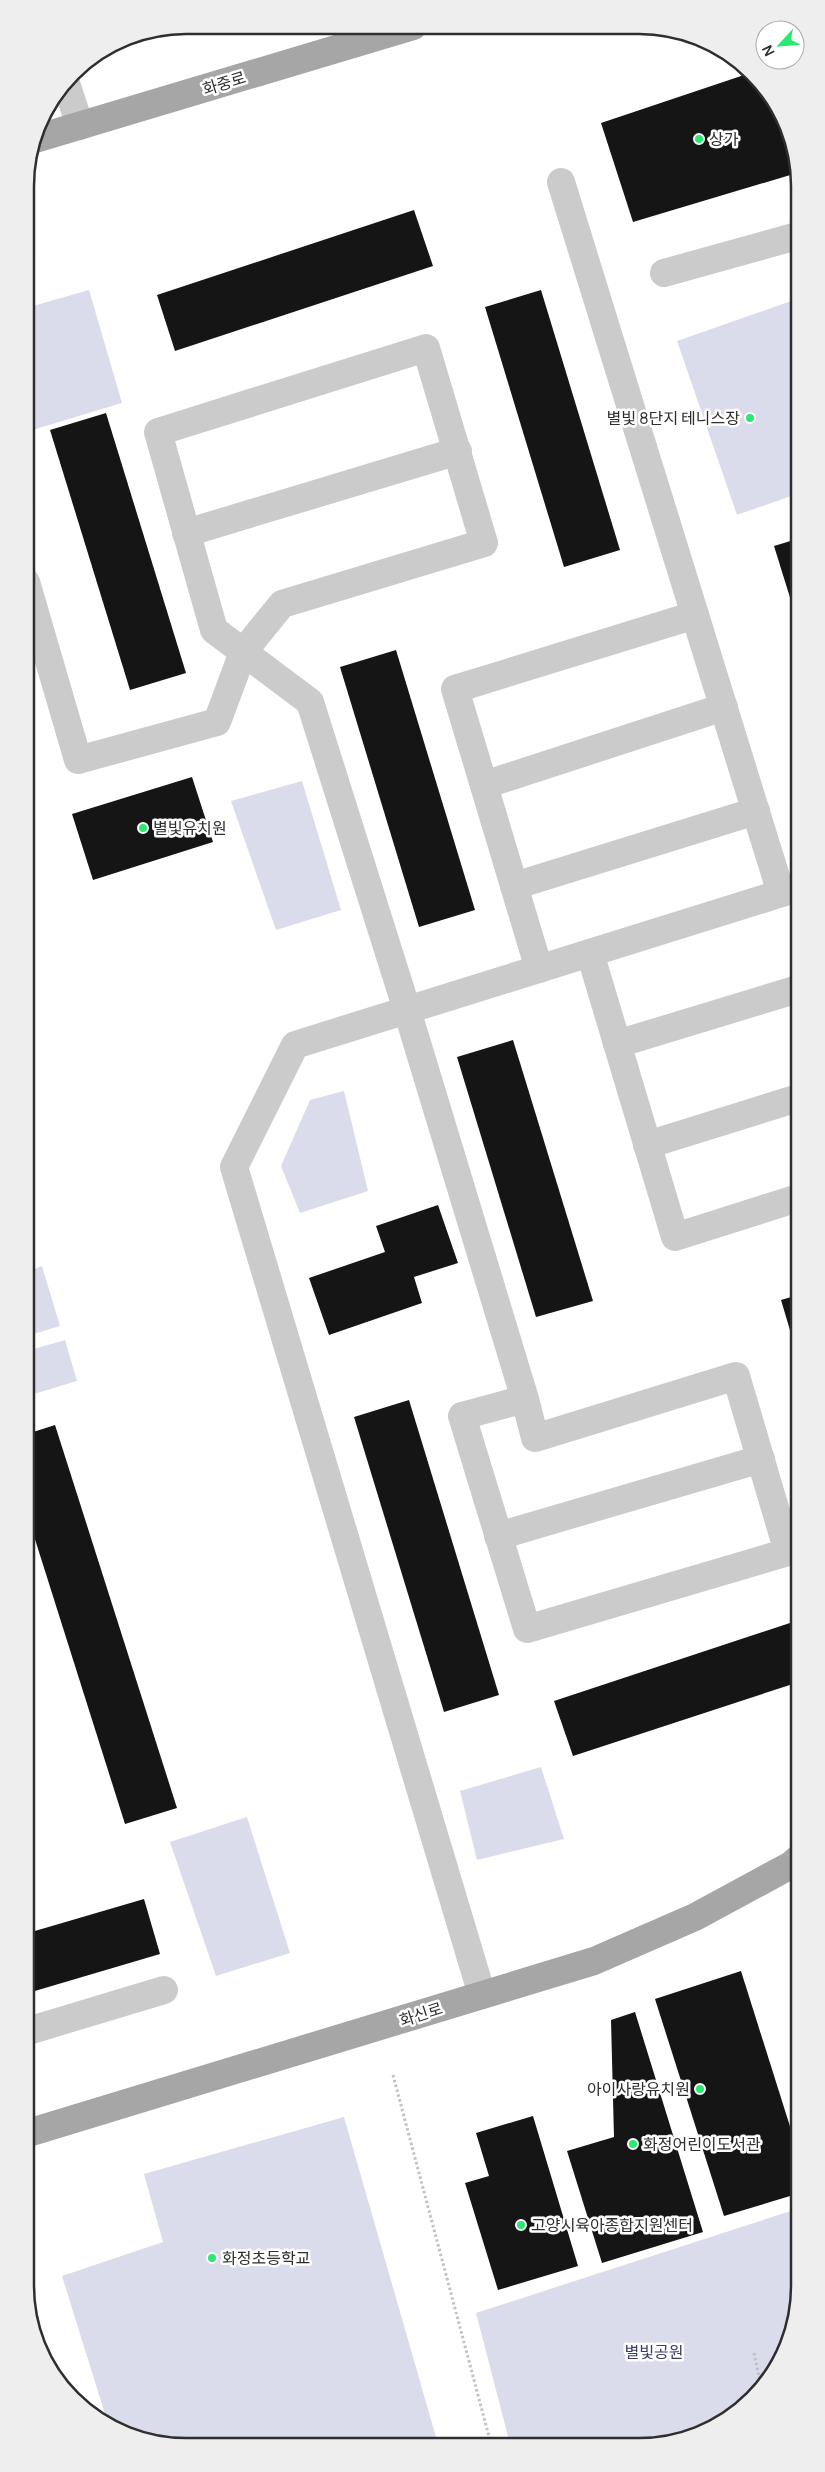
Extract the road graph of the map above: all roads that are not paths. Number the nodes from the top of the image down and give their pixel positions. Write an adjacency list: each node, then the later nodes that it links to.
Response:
1 (386, 34): 3 (main road, 화중로)
2 (68, 89): 3 (street)
3 (80, 126): 4 (main road, 화중로)
4 (42, 137)
5 (561, 182): 11 (street)
6 (791, 238): 7 (street)
7 (664, 273)
8 (458, 451): 9 (street); 9 (street); 12 (street)
9 (186, 533): 12 (street)
10 (34, 609): 12 (street)
11 (695, 615): 13 (street); 14 (street)
12 (243, 652): 21 (street)
13 (724, 707): 14 (street); 15 (street)
14 (484, 785): 16 (street)
15 (756, 811): 16 (street); 17 (street)
16 (514, 886): 19 (street)
17 (789, 891): 18 (street)
18 (590, 953): 19 (street); 22 (street)
19 (539, 969): 21 (street)
20 (791, 991): 22 (street)
21 (407, 1010): 26 (street); 31 (street)
22 (617, 1044): 24 (street)
23 (791, 1100): 24 (street)
24 (647, 1145): 25 (street)
25 (791, 1200)
26 (524, 1398): 27 (street); 28 (street)
27 (761, 1459): 28 (street); 28 (street)
28 (498, 1536)
29 (791, 1865): 31 (main road, 화신로)
30 (164, 1990): 32 (street)
31 (482, 1995): 33 (main road, 화신로)
32 (34, 2029)
33 (34, 2131)

